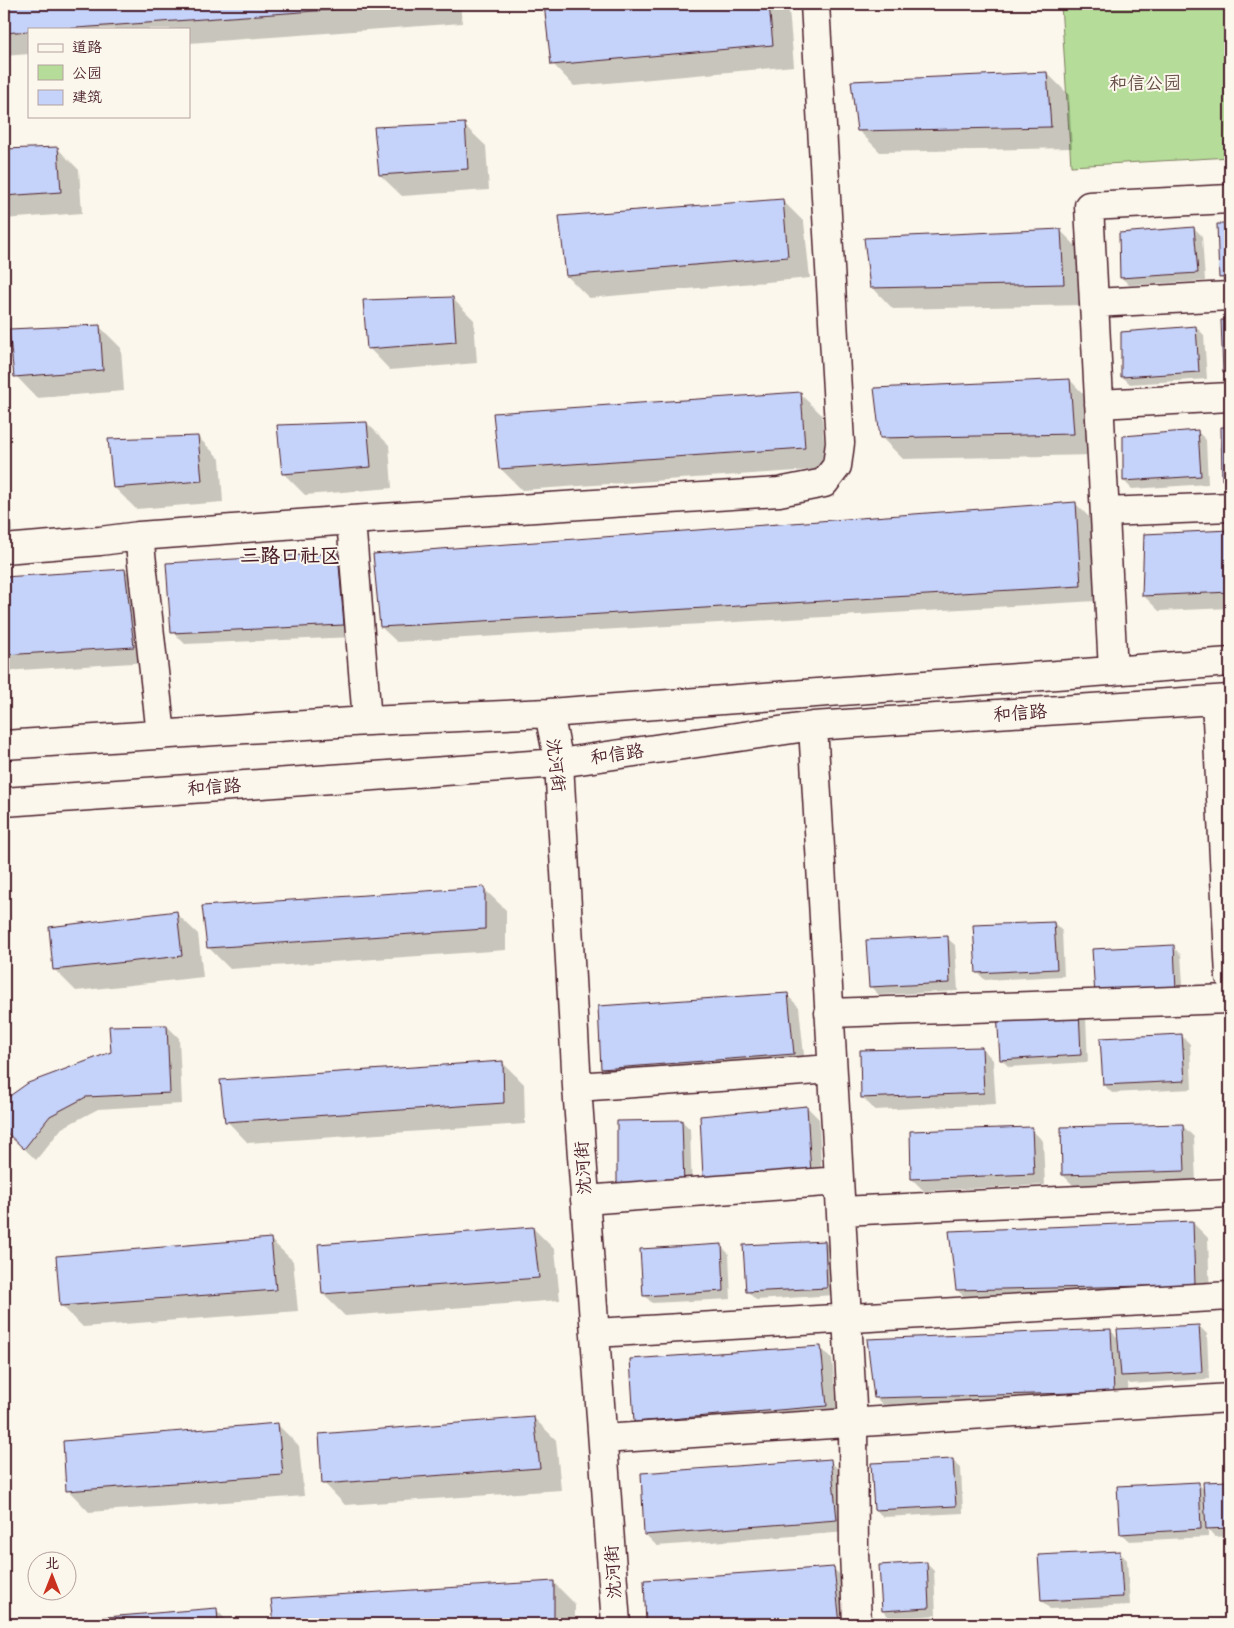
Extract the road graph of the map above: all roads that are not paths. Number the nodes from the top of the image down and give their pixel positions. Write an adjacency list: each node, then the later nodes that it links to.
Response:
1 (815, 4): 9 (street)
2 (1230, 198): 4 (street)
3 (1230, 296): 4 (street)
4 (1094, 303): 6 (street)
5 (1230, 397): 6 (street)
6 (1099, 404): 8 (street)
7 (1230, 507): 8 (street)
8 (1105, 512): 13 (street)
9 (351, 520): 10 (street); 16 (street)
10 (139, 536): 11 (street); 18 (street)
11 (4, 549)
12 (1230, 662): 13 (street, 和信路)
13 (1113, 671): 15 (street, 和信路)
14 (1223, 699): 17 (street, 和信路); 22 (street)
15 (549, 713): 16 (street, 和信路); 20 (street, 沈河街)
16 (367, 721): 18 (street, 和信路)
17 (813, 726): 20 (street, 和信路); 24 (street)
18 (162, 735): 19 (street, 和信路)
19 (4, 745)
20 (558, 763): 21 (street, 和信路); 26 (street, 沈河街)
21 (4, 802)
22 (1230, 978)
23 (1230, 999): 24 (street)
24 (829, 1013): 25 (street)
25 (832, 1069): 26 (street); 27 (street)
26 (577, 1086): 29 (street, 沈河街)
27 (839, 1181): 29 (street); 30 (street)
28 (1230, 1193): 30 (street)
29 (586, 1200): 33 (street, 沈河街)
30 (841, 1212): 32 (street)
31 (1230, 1296): 32 (street)
32 (847, 1318): 33 (street); 35 (street)
33 (595, 1333): 36 (street, 沈河街)
34 (1230, 1398): 35 (street)
35 (853, 1423): 36 (street); 38 (street)
36 (603, 1439): 37 (street, 沈河街)
37 (616, 1624)
38 (857, 1624)

